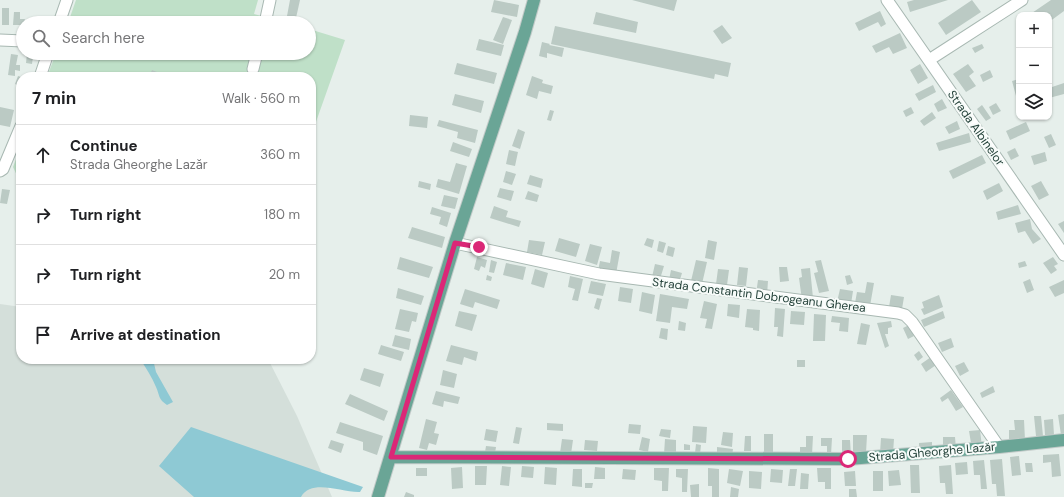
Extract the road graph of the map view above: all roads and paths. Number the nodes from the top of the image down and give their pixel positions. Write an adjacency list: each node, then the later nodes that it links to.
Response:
1 (67, 0): 6 (street)
2 (270, 0): 7 (street)
3 (534, 0): 17 (main road)
4 (887, 0): 12 (street, Strada Albinelor)
5 (1022, 0): 12 (street)
6 (61, 16)
7 (267, 16)
8 (0, 40): 9 (street)
9 (16, 40)
10 (46, 60): 14 (street)
11 (256, 60): 13 (street)
12 (929, 60): 18 (street, Strada Albinelor)
13 (254, 70)
14 (42, 72)
15 (16, 138): 16 (street)
16 (2, 170)
17 (455, 243): 20 (street, Strada Constantin Dobrogeanu Gherea); 21 (main road)
18 (1064, 255)
19 (1064, 440): 20 (main road, Strada Gheorghe Lazăr)
20 (1000, 447): 21 (main road, Strada Gheorghe Lazăr)
21 (391, 457): 22 (main road)
22 (378, 497)

